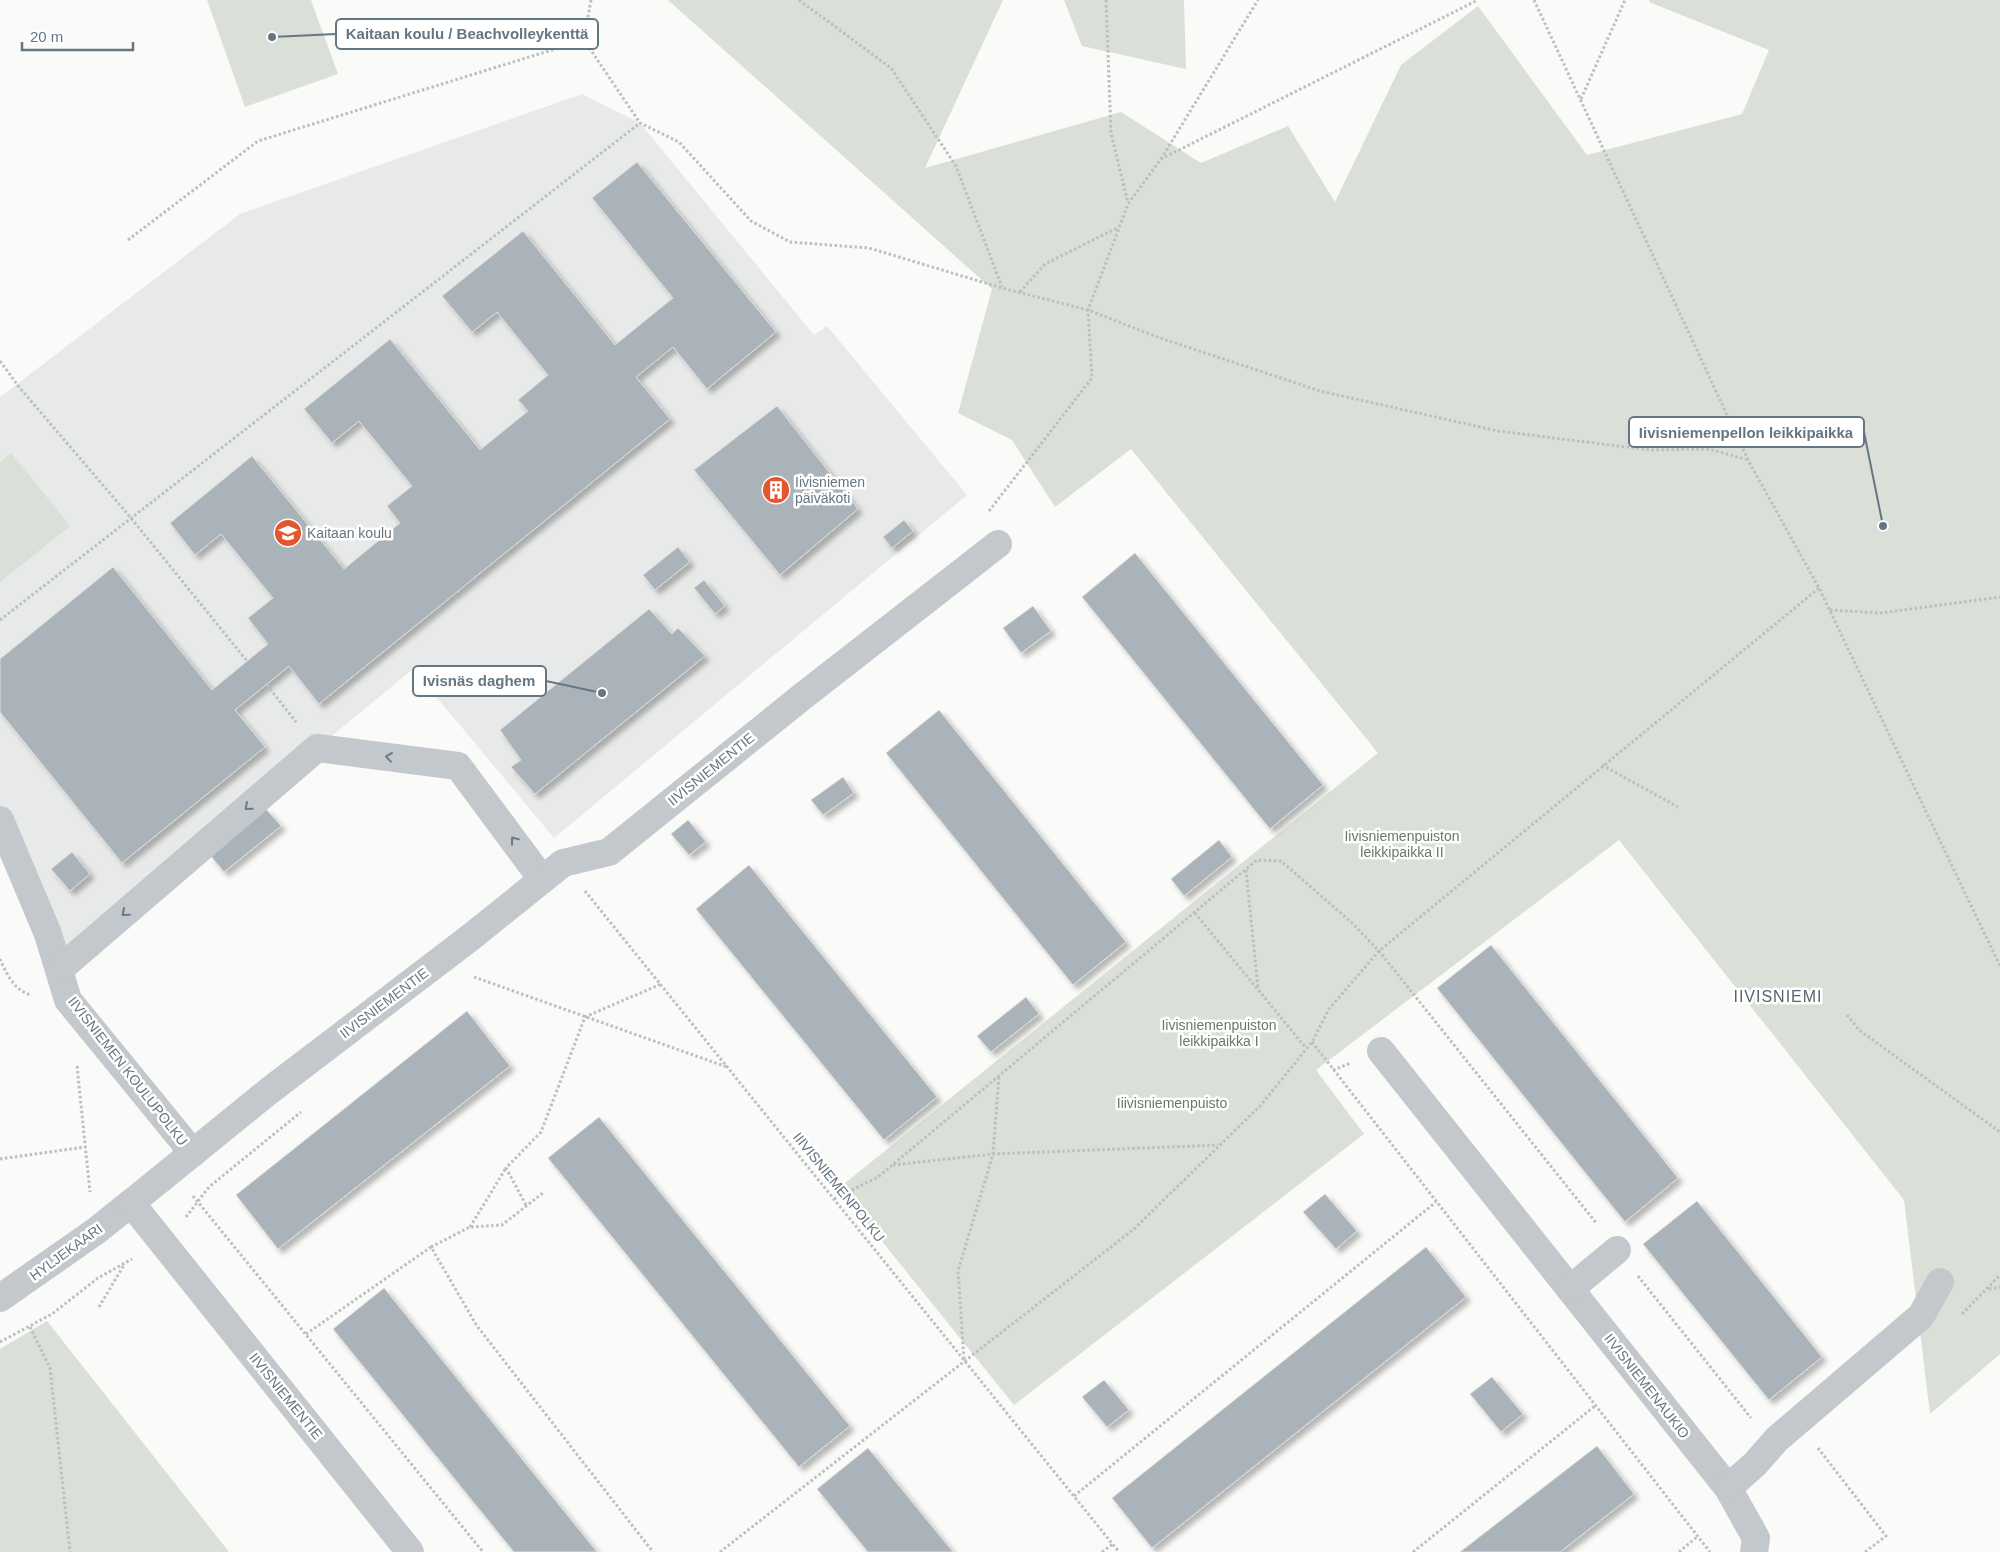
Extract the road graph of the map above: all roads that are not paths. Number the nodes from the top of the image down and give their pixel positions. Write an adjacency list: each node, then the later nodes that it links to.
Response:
1 (998, 544): 3 (street, IIVISNIEMENTIE)
2 (0, 820): 4 (street, IIVISNIEMEN KOULUPOLKU)
3 (552, 871): 4 (street, one-way to 4); 6 (street, IIVISNIEMENTIE)
4 (60, 969): 6 (street, IIVISNIEMEN KOULUPOLKU)
5 (1380, 1052): 10 (street, IIVISNIEMENAUKIO)
6 (193, 1153): 7 (street, IIVISNIEMENTIE)
7 (131, 1202): 11 (street, HYLJEKAARI); 13 (street, IIVISNIEMENTIE)
8 (1617, 1250): 10 (street)
9 (1940, 1282): 12 (street)
10 (1570, 1288): 12 (street, IIVISNIEMENAUKIO)
11 (0, 1298)
12 (1728, 1488): 14 (street, IIVISNIEMENAUKIO)
13 (410, 1552)
14 (1754, 1552)

